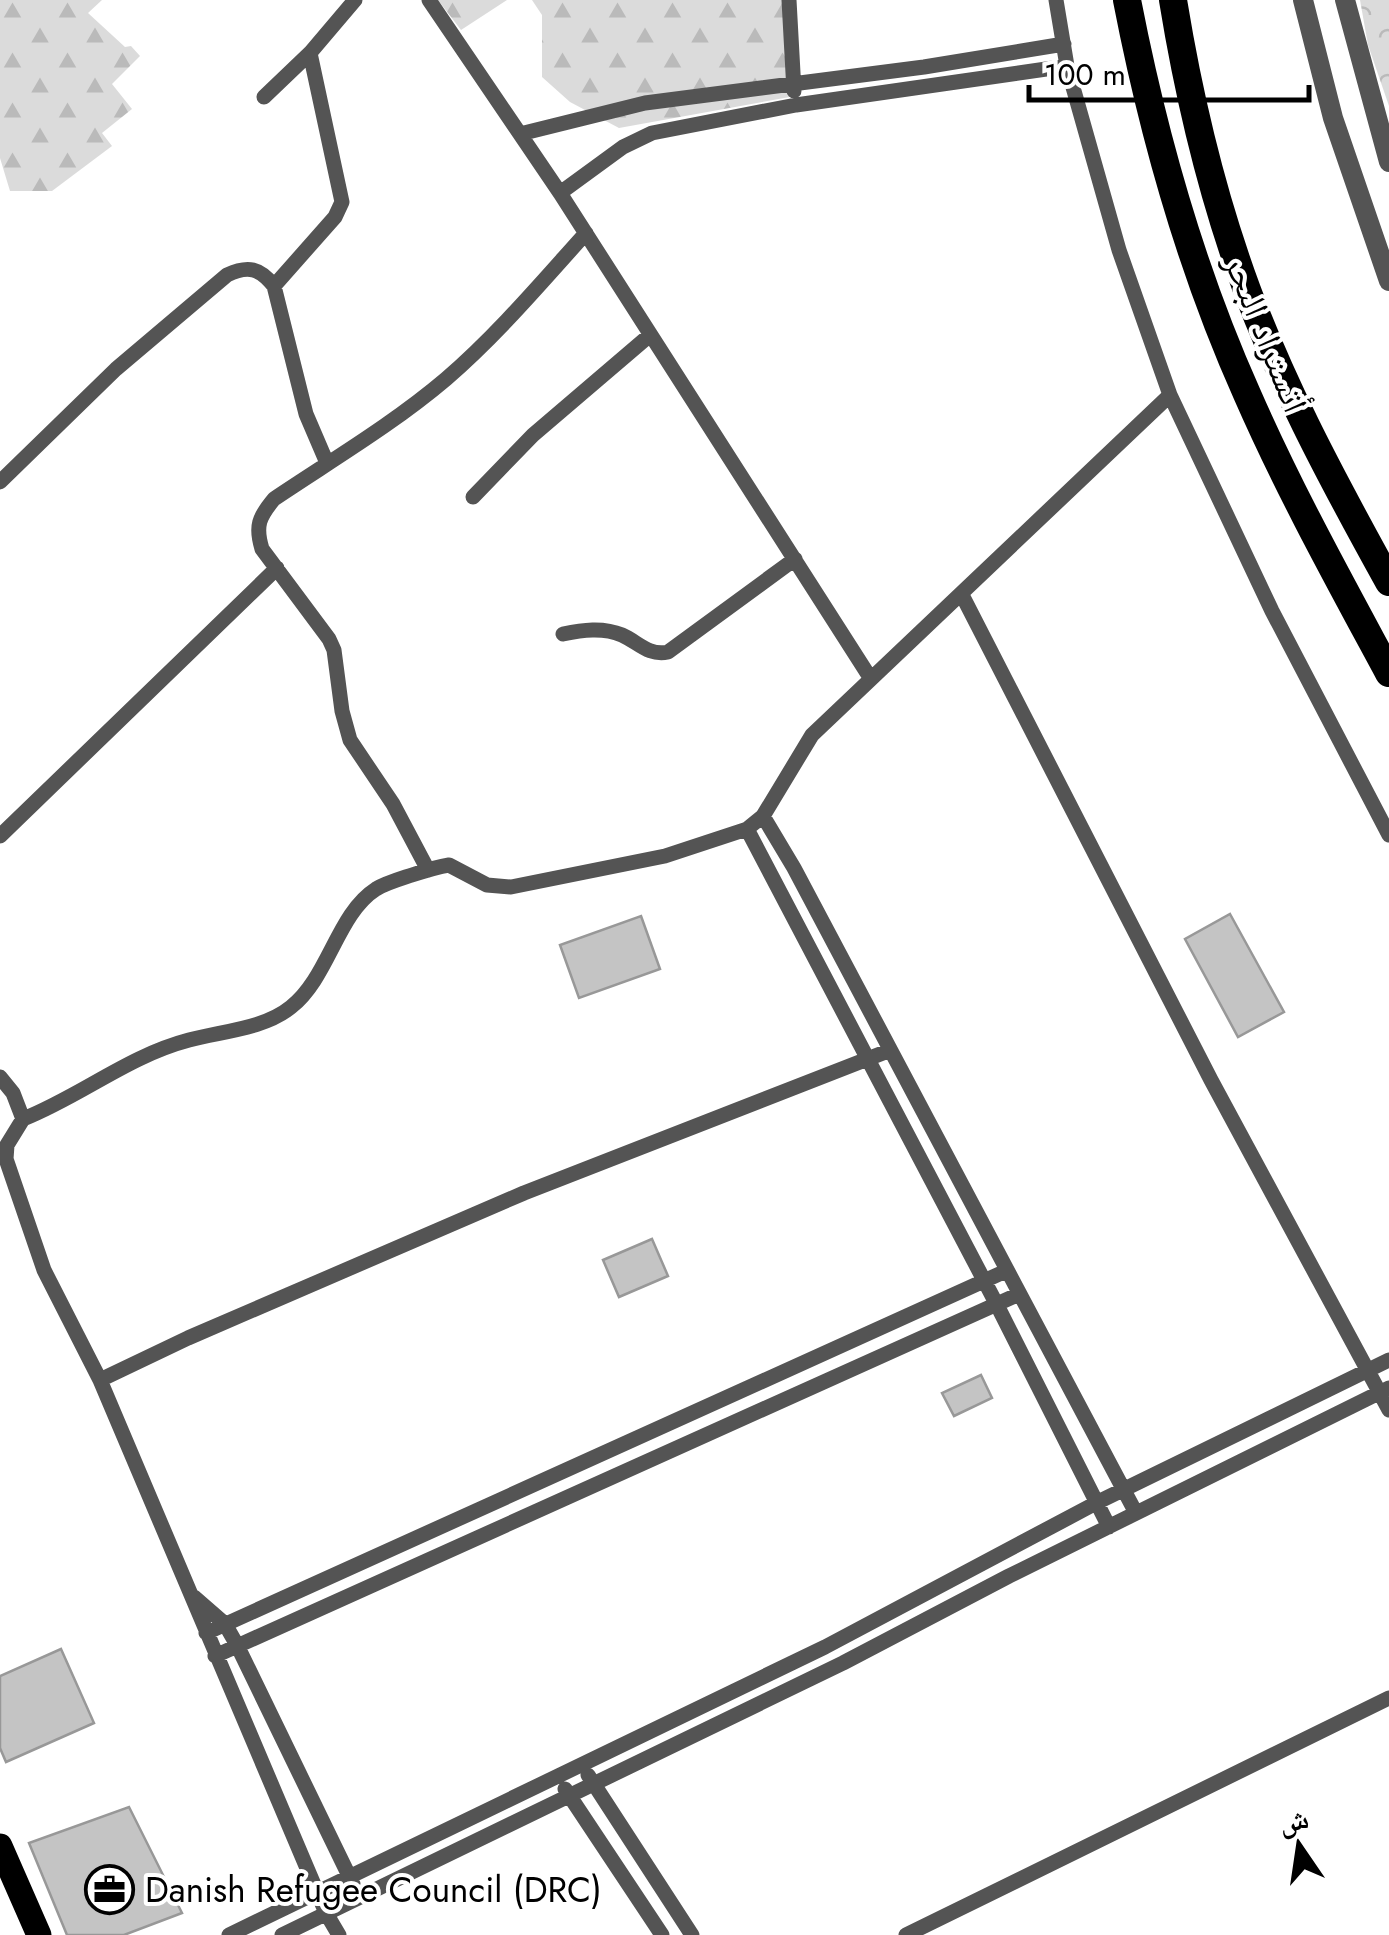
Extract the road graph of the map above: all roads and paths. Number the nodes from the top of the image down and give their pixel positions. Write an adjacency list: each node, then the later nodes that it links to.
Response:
1 (355, 0): 10 (street)
2 (429, 0): 15 (street)
3 (789, 0): 12 (street)
4 (1056, 0): 9 (street)
5 (1128, 0): 31 (highway, أتستراد البحر)
6 (1173, 0): 28 (highway, أتستراد البحر)
7 (1303, 0): 19 (street)
8 (1345, 0): 16 (street)
9 (1064, 44): 11 (street); 12 (street)
10 (310, 53): 13 (street); 20 (street)
11 (1067, 66): 14 (street); 22 (street)
12 (794, 84): 14 (street); 15 (street)
13 (264, 97)
14 (796, 105): 17 (street)
15 (520, 134): 17 (street)
16 (1389, 162)
17 (560, 192): 18 (street)
18 (586, 234): 21 (street); 23 (street)
19 (1389, 281)
20 (274, 286): 23 (street); 24 (street)
21 (650, 334): 25 (street); 26 (street)
22 (1170, 396): 29 (street); 35 (street)
23 (327, 464): 27 (street)
24 (0, 482)
25 (473, 498)
26 (795, 559): 30 (street); 32 (street)
27 (276, 568): 36 (street); 37 (street)
28 (1389, 582)
29 (962, 595): 32 (street); 47 (street)
30 (563, 634)
31 (1389, 674)
32 (870, 679): 33 (street)
33 (763, 816): 34 (street); 38 (street)
34 (747, 829): 37 (street); 39 (street)
35 (1389, 835)
36 (0, 836)
37 (428, 870): 41 (street)
38 (888, 1051): 39 (street); 42 (street)
39 (866, 1060): 43 (street); 48 (street)
40 (0, 1077): 41 (street)
41 (23, 1119): 48 (street)
42 (1006, 1270): 43 (street); 44 (street)
43 (985, 1282): 45 (street); 56 (street)
44 (1019, 1294): 45 (street); 51 (street)
45 (997, 1305): 52 (street); 58 (street)
46 (1389, 1360): 47 (street)
47 (1367, 1370): 49 (street); 51 (street)
48 (100, 1380): 55 (street)
49 (1385, 1390): 50 (street); 53 (street)
50 (1389, 1410)
51 (1124, 1490): 52 (street); 53 (street)
52 (1098, 1502): 54 (street); 61 (street)
53 (1136, 1513): 54 (street)
54 (1109, 1527): 63 (street)
55 (194, 1597): 56 (street); 57 (street)
56 (225, 1624): 57 (street); 58 (street)
57 (206, 1634): 59 (street)
58 (238, 1644): 59 (street); 66 (street)
59 (215, 1656): 67 (street)
60 (1389, 1698): 76 (street)
61 (582, 1765): 62 (street); 63 (street)
62 (558, 1777): 64 (street); 66 (street)
63 (592, 1784): 64 (street); 75 (street)
64 (569, 1796): 68 (street); 74 (street)
65 (0, 1846): 70 (highway)
66 (350, 1877): 67 (street); 68 (street)
67 (317, 1892): 69 (street); 71 (street)
68 (359, 1897): 69 (street)
69 (326, 1913): 72 (street); 73 (street)
70 (39, 1935)
71 (229, 1935)
72 (282, 1935)
73 (339, 1935)
74 (662, 1935)
75 (692, 1935)
76 (906, 1935)

